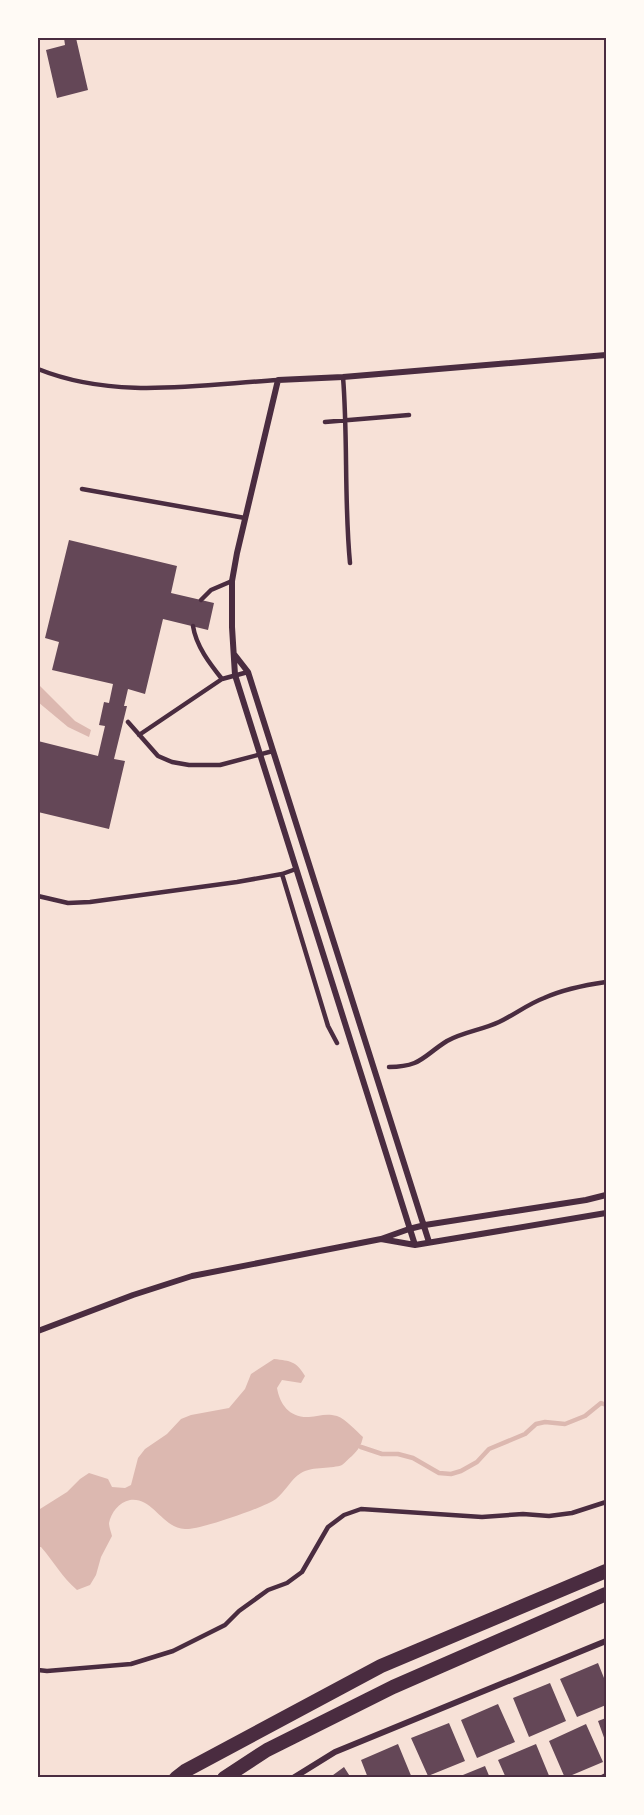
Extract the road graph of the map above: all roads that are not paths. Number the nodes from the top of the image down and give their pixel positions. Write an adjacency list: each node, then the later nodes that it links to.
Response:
1 (606, 354): 3 (street)
2 (38, 369): 4 (lane)
3 (343, 377): 4 (street); 6 (lane)
4 (278, 380): 9 (street)
5 (409, 415): 6 (lane)
6 (346, 421): 7 (lane); 10 (lane)
7 (326, 422)
8 (82, 489): 9 (lane)
9 (245, 518): 11 (street)
10 (350, 563)
11 (232, 581): 12 (lane); 14 (street)
12 (201, 600)
13 (193, 626): 17 (lane)
14 (234, 654): 15 (street); 16 (street)
15 (248, 672): 16 (lane); 20 (street)
16 (235, 675): 17 (lane); 21 (street)
17 (222, 680): 19 (lane)
18 (128, 722): 19 (lane)
19 (140, 735): 21 (lane)
20 (273, 751): 21 (lane); 22 (street)
21 (260, 753): 23 (street)
22 (299, 832): 23 (street); 27 (street)
23 (286, 836): 24 (street)
24 (296, 869): 25 (lane); 28 (street)
25 (282, 874): 26 (lane); 30 (lane)
26 (38, 896)
27 (334, 946): 28 (street); 34 (street)
28 (321, 950): 35 (street)
29 (606, 982): 31 (lane)
30 (337, 1042)
31 (389, 1067)
32 (606, 1195): 34 (street)
33 (606, 1213): 37 (street)
34 (425, 1225): 35 (street); 37 (street)
35 (409, 1228): 36 (street); 38 (street)
36 (381, 1239): 38 (street); 39 (street)
37 (429, 1242): 38 (street)
38 (415, 1245)
39 (38, 1331)
40 (606, 1502): 44 (lane)
41 (606, 1571): 45 (main road)
42 (606, 1594): 46 (main road)
43 (606, 1641): 47 (street)
44 (38, 1670)
45 (176, 1778)
46 (224, 1778)
47 (293, 1778)

